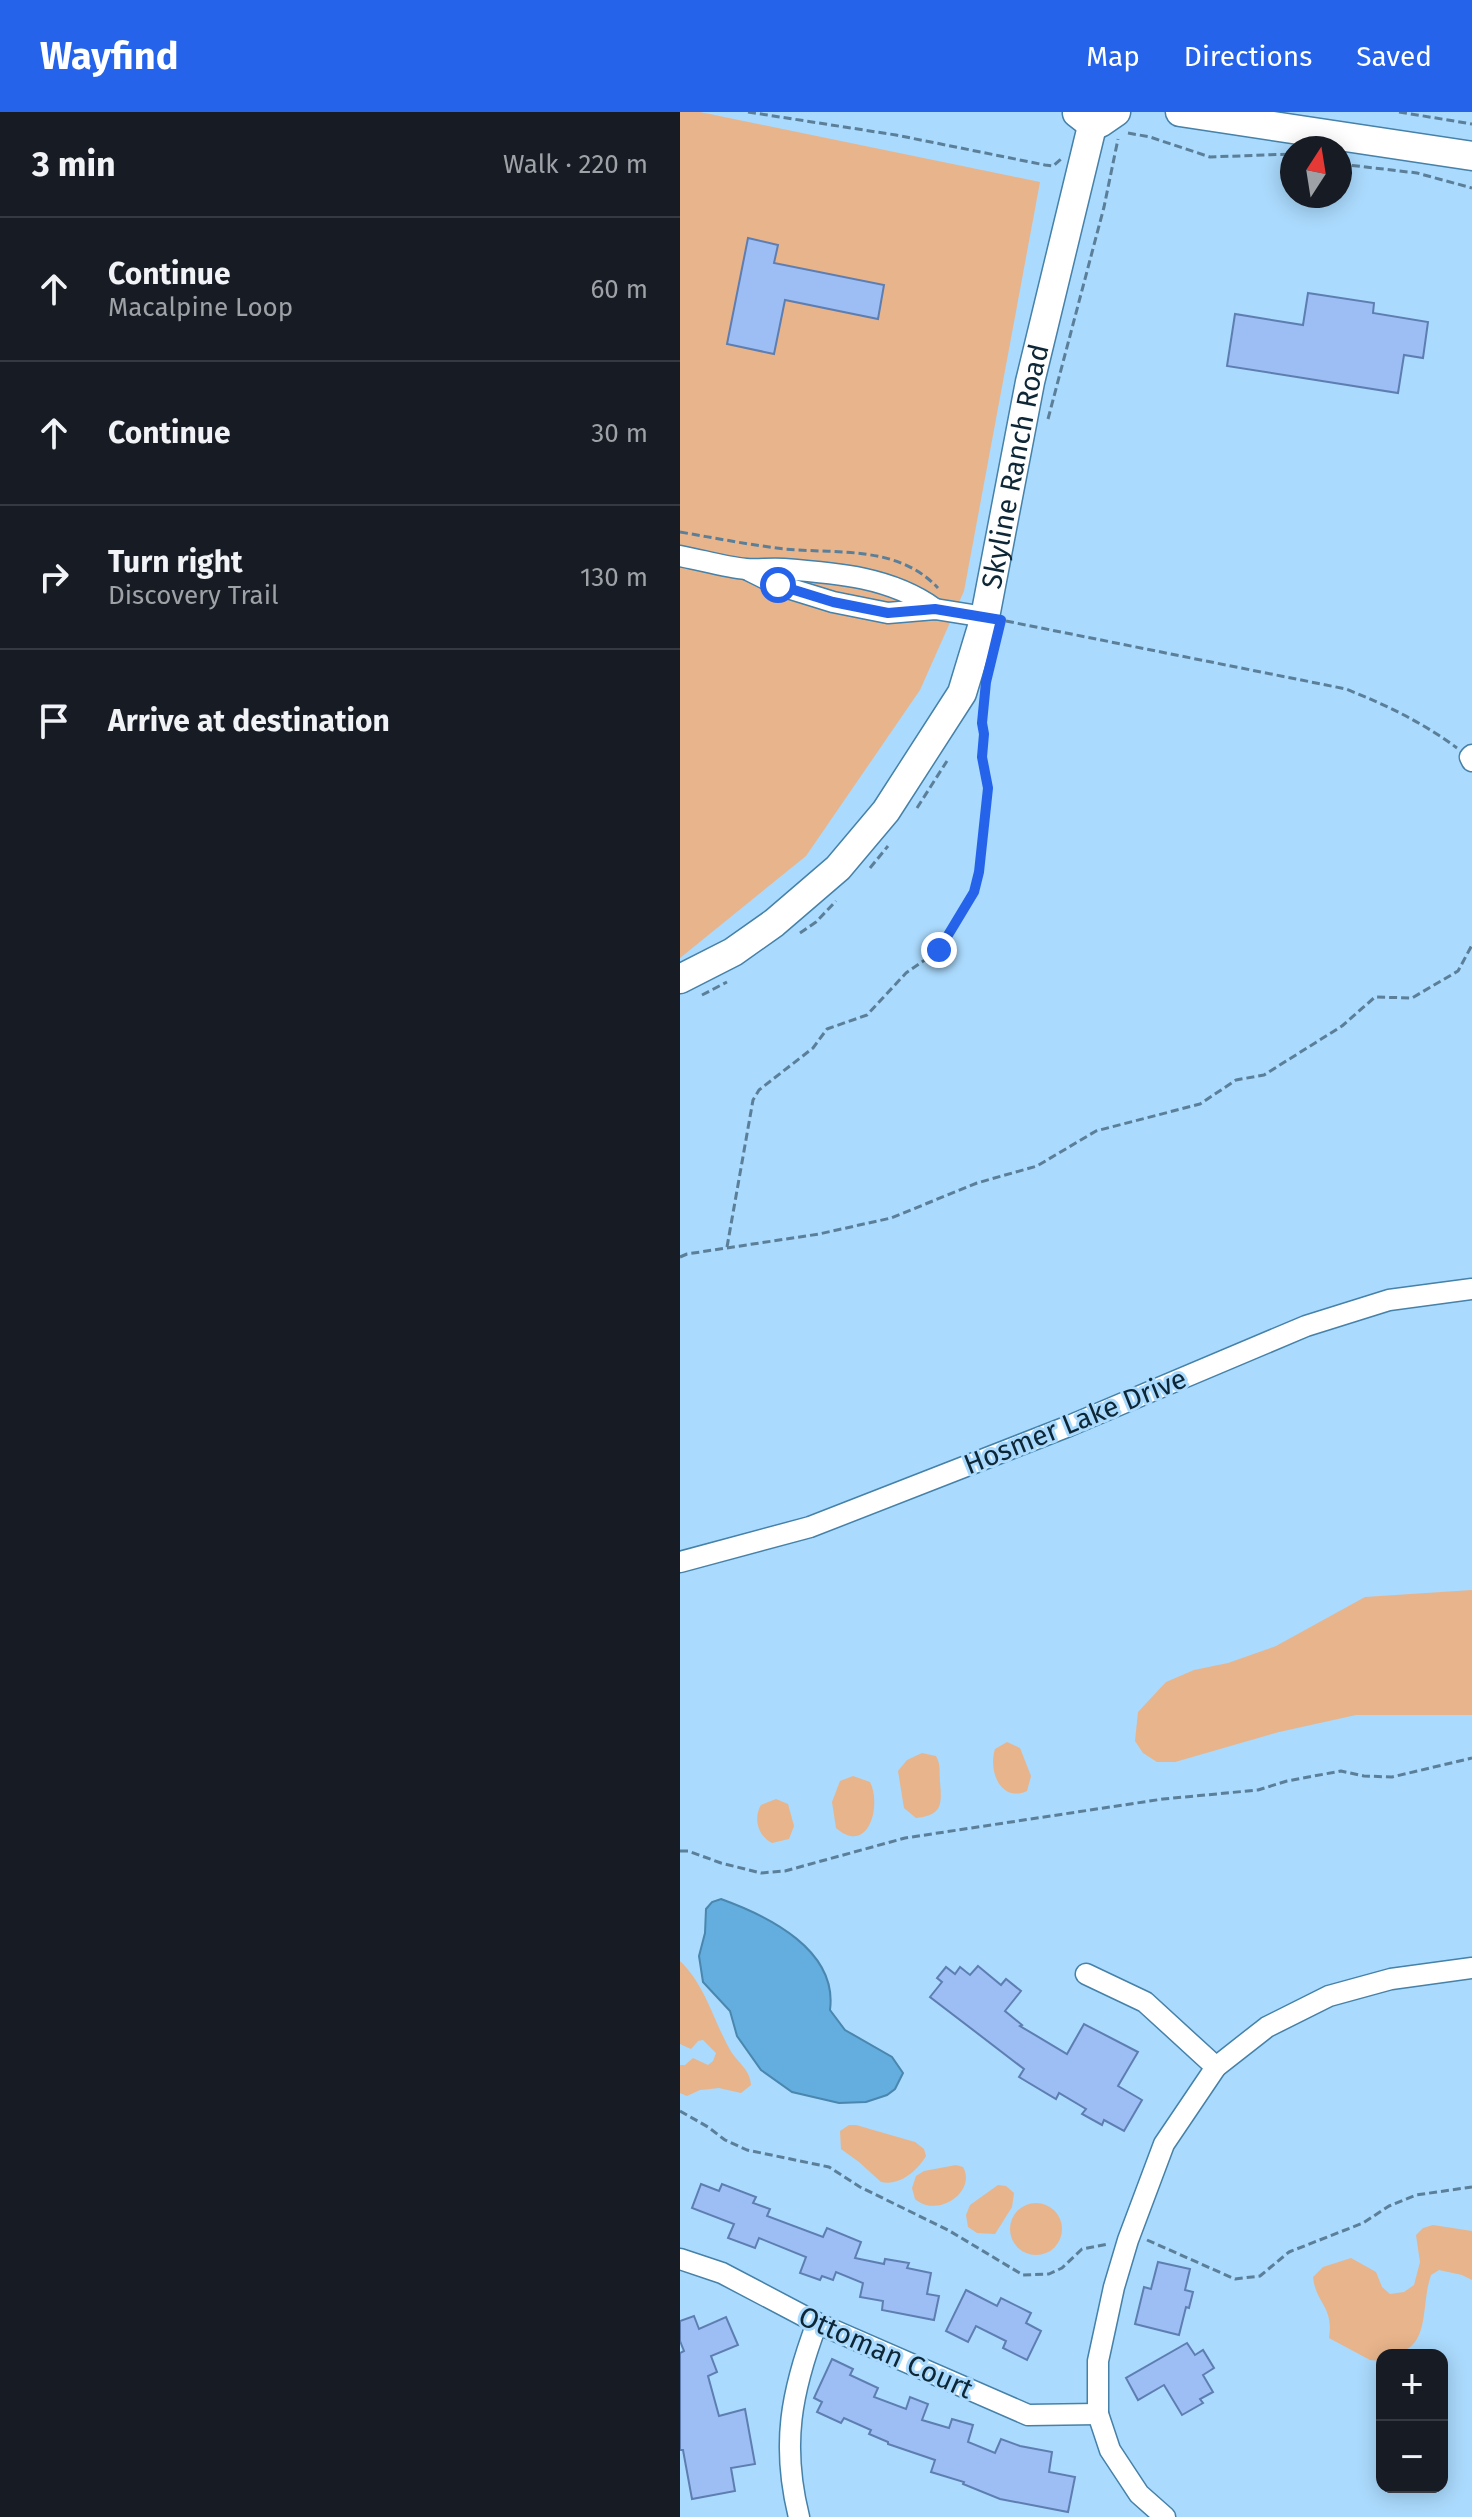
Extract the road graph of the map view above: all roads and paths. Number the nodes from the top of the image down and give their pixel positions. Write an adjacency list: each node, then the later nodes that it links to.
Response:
1 (748, 112): 8 (path)
2 (1180, 112): 7 (street)
3 (1399, 112): 5 (path)
4 (1101, 120): 6 (path); 11 (path); 15 (street, Skyline Ranch Road)
5 (1472, 124)
6 (1280, 154)
7 (1472, 156)
8 (1061, 158)
9 (1352, 165): 10 (path)
10 (1472, 188)
11 (1048, 417)
12 (680, 556): 13 (street)
13 (747, 569): 14 (street); 14 (street)
14 (935, 609): 15 (street)
15 (985, 617): 17 (path); 19 (street, Skyline Ranch Road)
16 (985, 692): 20 (path)
17 (1471, 758)
18 (1472, 945): 20 (path)
19 (680, 979)
20 (727, 1247): 21 (path)
21 (680, 1257)
22 (1472, 1289): 23 (street, Hosmer Lake Drive)
23 (680, 1562)
24 (1472, 1758): 25 (path)
25 (680, 1851)
26 (1472, 1968): 28 (street)
27 (1086, 1974): 28 (street)
28 (1216, 2067): 31 (street)
29 (680, 2111): 31 (path)
30 (1472, 2187): 31 (path)
31 (1128, 2240): 34 (street)
32 (680, 2259): 33 (street, Ottoman Court)
33 (817, 2323): 34 (street, Ottoman Court); 35 (street)
34 (1098, 2414): 36 (street)
35 (799, 2517)
36 (1165, 2517)

